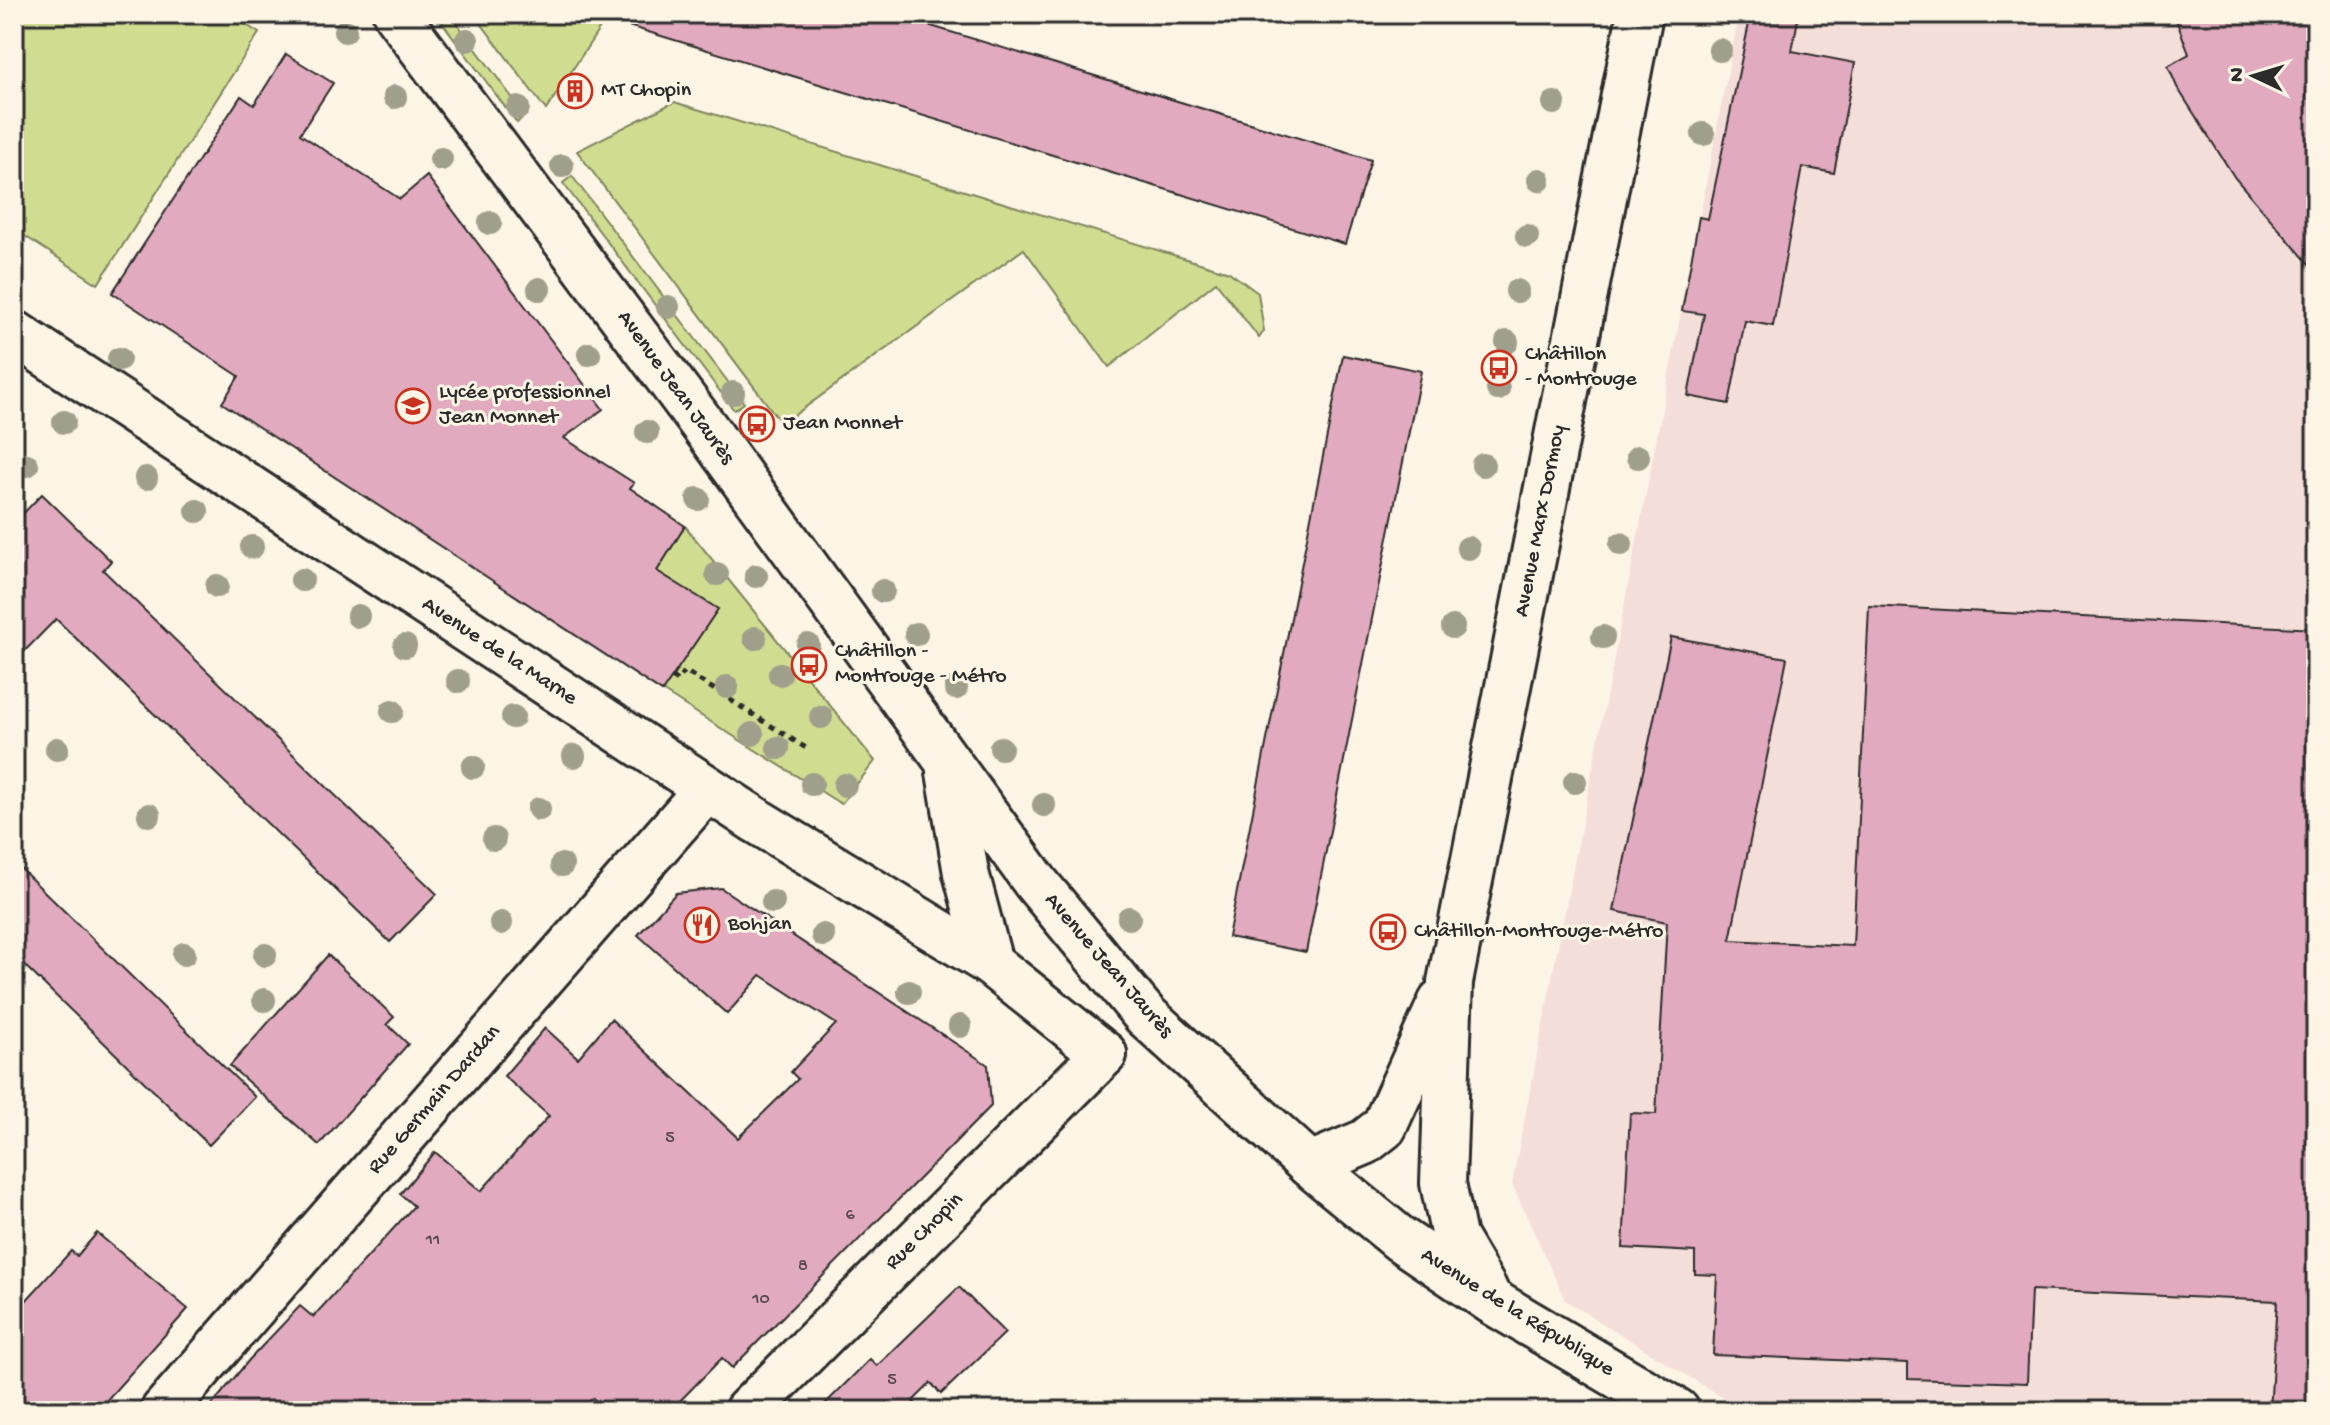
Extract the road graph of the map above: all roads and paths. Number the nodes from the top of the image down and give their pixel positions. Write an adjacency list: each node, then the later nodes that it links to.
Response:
1 (396, 14): 6 (main road, Avenue Jean Jaurès)
2 (1640, 14): 9 (main road, Avenue Marx Dormoy)
3 (14, 333): 7 (main road, Avenue de la Marne)
4 (672, 677): 5 (path)
5 (809, 750)
6 (948, 765): 8 (main road, Avenue Jean Jaurès); 10 (main road, Avenue Jean Jaurès)
7 (707, 789): 8 (main road, Avenue de la Marne); 13 (main road, Rue Germain Dardan)
8 (990, 963): 14 (main road, Rue Chopin)
9 (1450, 982): 10 (main road, Avenue Marx Dormoy); 12 (main road, Avenue Marx Dormoy)
10 (1310, 1165): 11 (main road, Avenue Jean Jaurès)
11 (1400, 1239): 12 (main road, Avenue de la République)
12 (1493, 1302): 15 (main road, Avenue de la République)
13 (163, 1411)
14 (747, 1411)
15 (1677, 1411)

